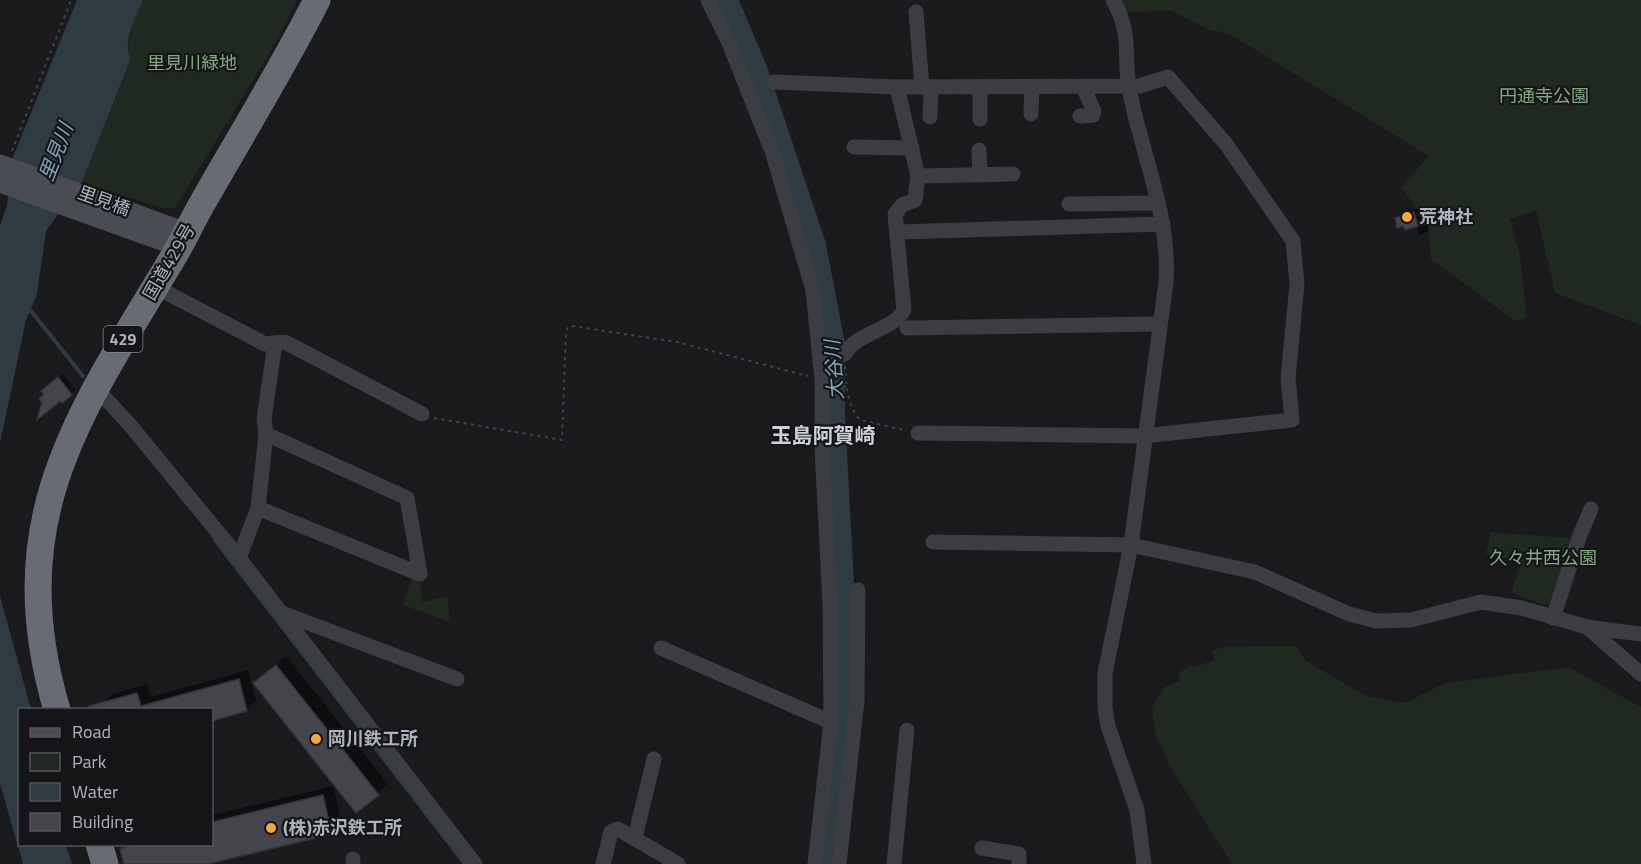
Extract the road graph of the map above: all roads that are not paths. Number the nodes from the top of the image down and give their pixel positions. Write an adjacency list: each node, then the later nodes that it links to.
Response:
1 (317, 0): 28 (highway, 国道429号 / 429)
2 (708, 0): 33 (street)
3 (1113, 0): 6 (street)
4 (916, 12): 8 (street)
5 (774, 82): 7 (street)
6 (1128, 85): 11 (street); 24 (street); 38 (street)
7 (897, 87): 8 (street); 17 (street)
8 (926, 87): 9 (street); 14 (street)
9 (980, 87): 10 (street); 15 (street)
10 (1032, 87): 11 (street); 12 (street)
11 (1083, 87): 13 (street)
12 (1031, 114)
13 (1080, 116)
14 (930, 117)
15 (980, 119)
16 (854, 147): 17 (street)
17 (912, 148): 22 (street)
18 (979, 150): 21 (street)
19 (6, 159): 28 (street, 里見橋)
20 (1013, 174): 21 (street)
21 (980, 175): 22 (street)
22 (918, 176): 27 (street)
23 (0, 182): 28 (street, 里見橋)
24 (1158, 203): 25 (street); 26 (street)
25 (1069, 204)
26 (1163, 224): 27 (street); 30 (street)
27 (898, 232): 33 (street)
28 (176, 237): 29 (highway, 国道429号 / 429)
29 (156, 285): 32 (street); 34 (highway, 国道429号 / 429)
30 (1160, 324): 31 (street); 38 (street)
31 (907, 328)
32 (275, 343): 35 (street); 37 (street)
33 (820, 356): 53 (street)
34 (95, 387): 43 (street); 52 (highway, 国道429号 / 429)
35 (422, 414)
36 (918, 433): 38 (street)
37 (266, 434): 39 (street); 39 (street)
38 (1143, 436): 42 (street)
39 (258, 508): 43 (street)
40 (1591, 509): 46 (street)
41 (933, 543): 42 (street)
42 (1131, 545): 46 (street); 67 (street)
43 (239, 558): 45 (street)
44 (858, 590): 64 (street)
45 (282, 613): 51 (street); 60 (street)
46 (1553, 618): 47 (street)
47 (1587, 627): 48 (street); 50 (street)
48 (1641, 634)
49 (662, 648): 53 (street)
50 (1641, 674)
51 (457, 679)
52 (57, 708)
53 (831, 722): 63 (street)
54 (907, 730): 65 (street)
55 (654, 759): 56 (street)
56 (635, 838): 61 (street); 62 (street)
57 (100, 846): 59 (highway)
58 (982, 848): 66 (street)
59 (105, 864)
60 (475, 864)
61 (603, 864)
62 (678, 864)
63 (815, 864)
64 (839, 864)
65 (894, 864)
66 (1019, 864)
67 (1144, 864)

